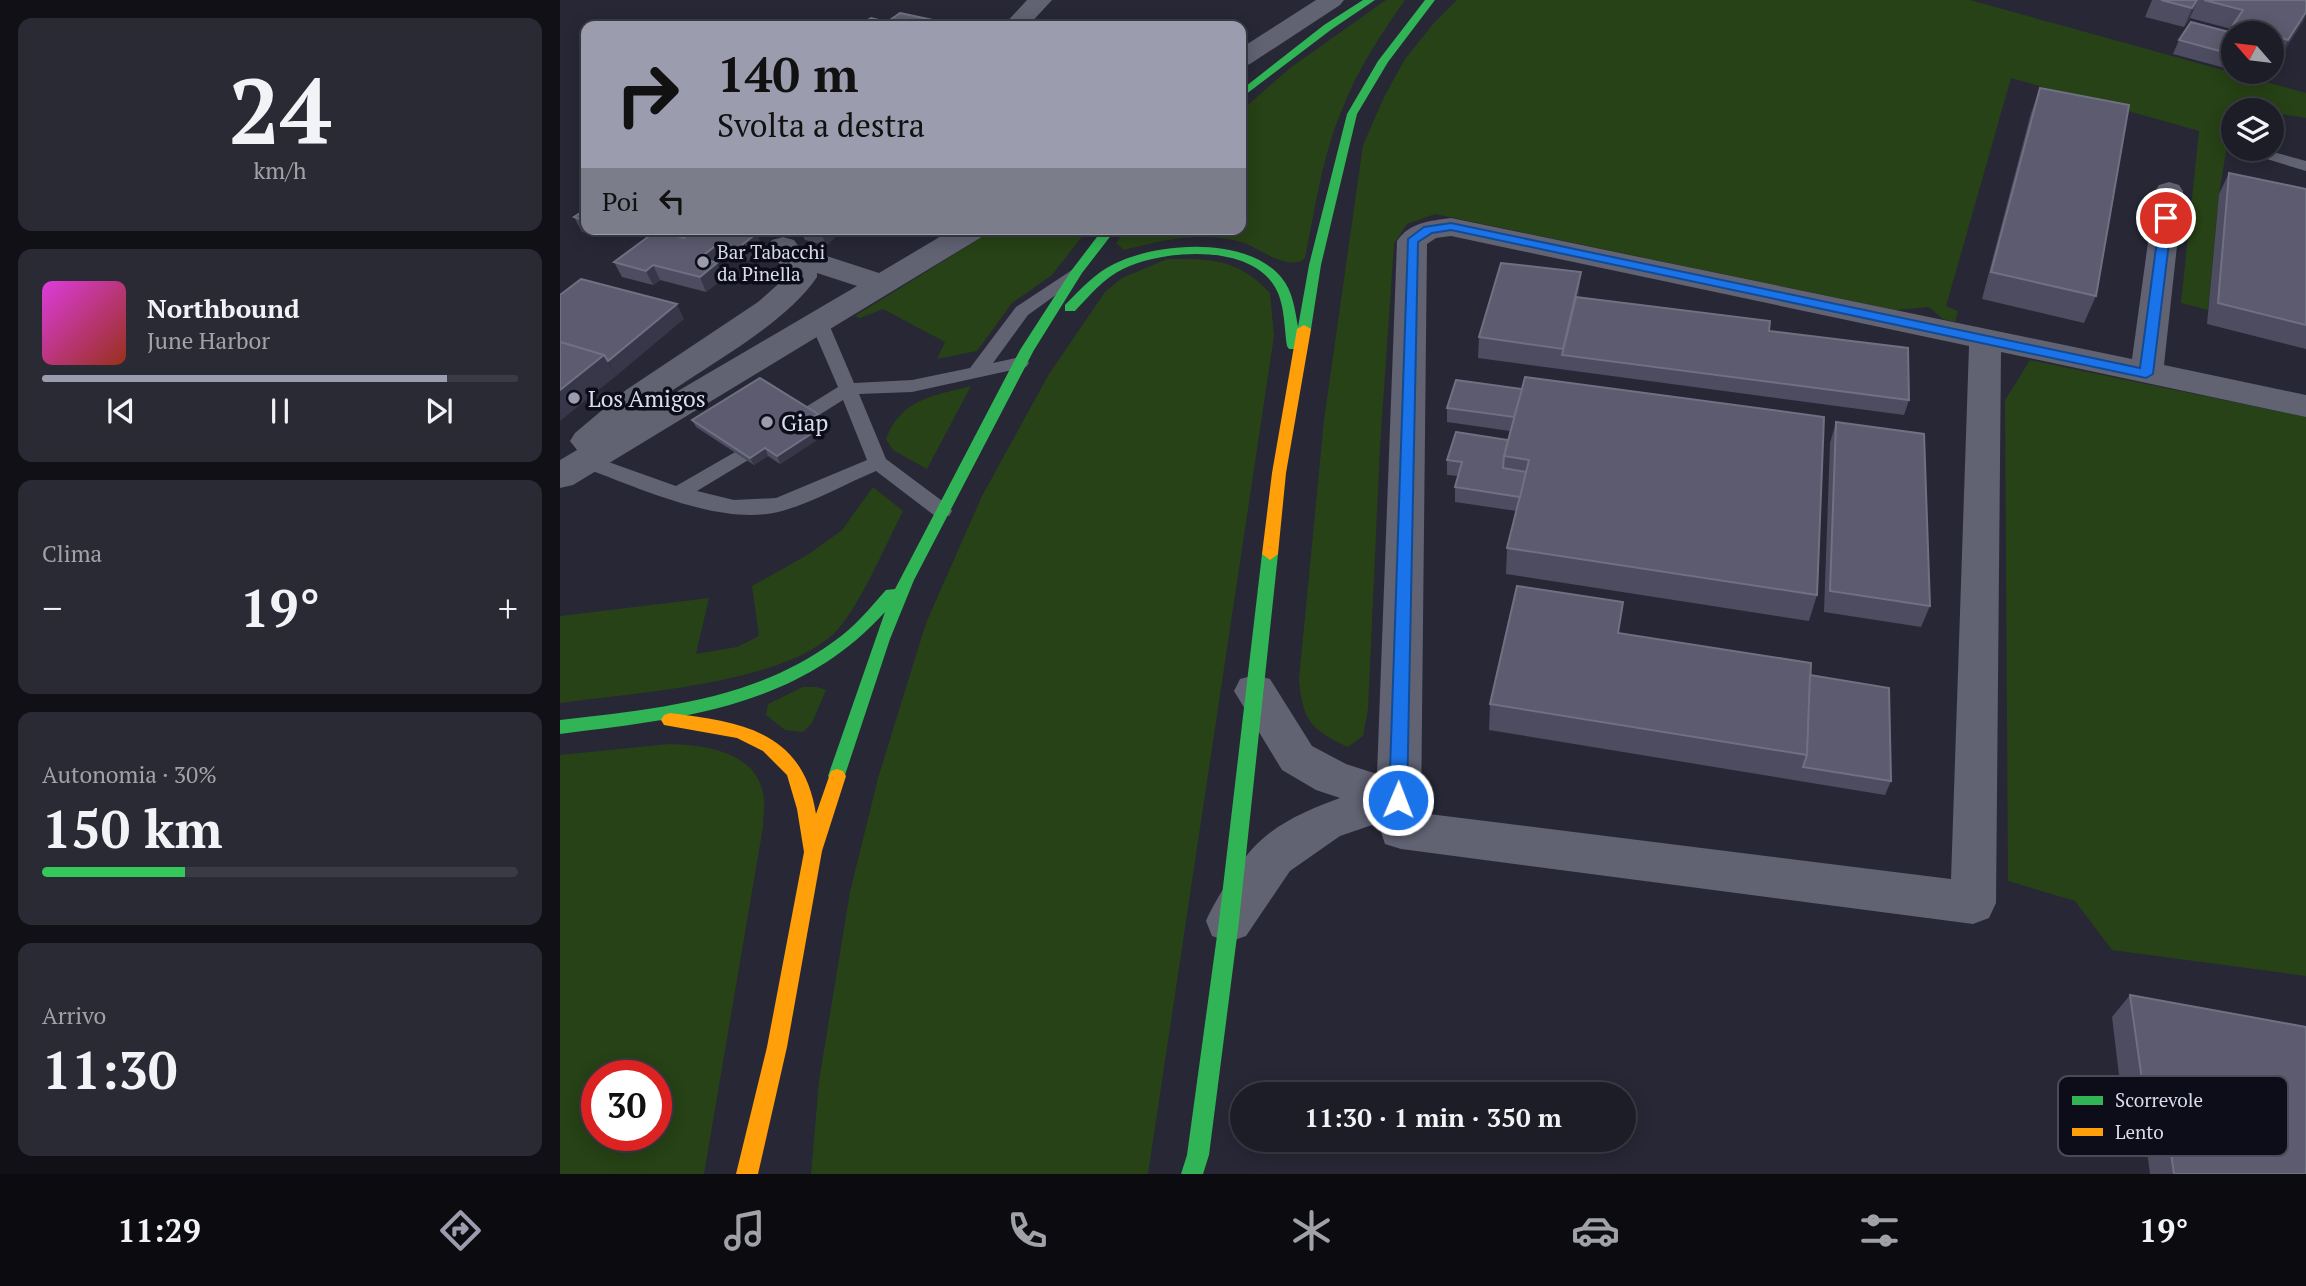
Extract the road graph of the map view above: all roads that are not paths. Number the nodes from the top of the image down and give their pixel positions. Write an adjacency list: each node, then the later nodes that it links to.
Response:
1 (1040, 0): 5 (street)
2 (1332, 0): 6 (street)
3 (1370, 0): 7 (main road)
4 (1427, 3): 19 (main road)
5 (1019, 21)
6 (1246, 56)
7 (1246, 91)
8 (2284, 160): 9 (lane)
9 (2306, 166)
10 (2169, 191): 21 (street)
11 (965, 235): 15 (street)
12 (1105, 235): 14 (main road)
13 (791, 241): 15 (street); 25 (street)
14 (1077, 271): 18 (main road); 20 (lane)
15 (884, 284): 16 (street)
16 (819, 322): 22 (lane); 25 (street)
17 (1985, 340): 21 (street); 32 (street); 32 (street)
18 (1023, 356): 19 (main road); 20 (lane); 27 (main road)
19 (1297, 358): 29 (main road)
20 (976, 373): 22 (lane)
21 (2146, 374): 23 (street)
22 (848, 389): 24 (lane); 26 (lane)
23 (2306, 406)
24 (878, 463): 26 (lane); 27 (lane)
25 (569, 468): 26 (lane)
26 (678, 494)
27 (942, 511): 28 (main road)
28 (906, 580): 30 (main road); 33 (main road)
29 (1255, 691): 32 (street); 34 (main road)
30 (644, 716): 31 (main road); 33 (main road)
31 (560, 727)
32 (1398, 800): 34 (street)
33 (813, 851): 35 (main road)
34 (1229, 921): 36 (main road)
35 (747, 1174)
36 (1194, 1174)

